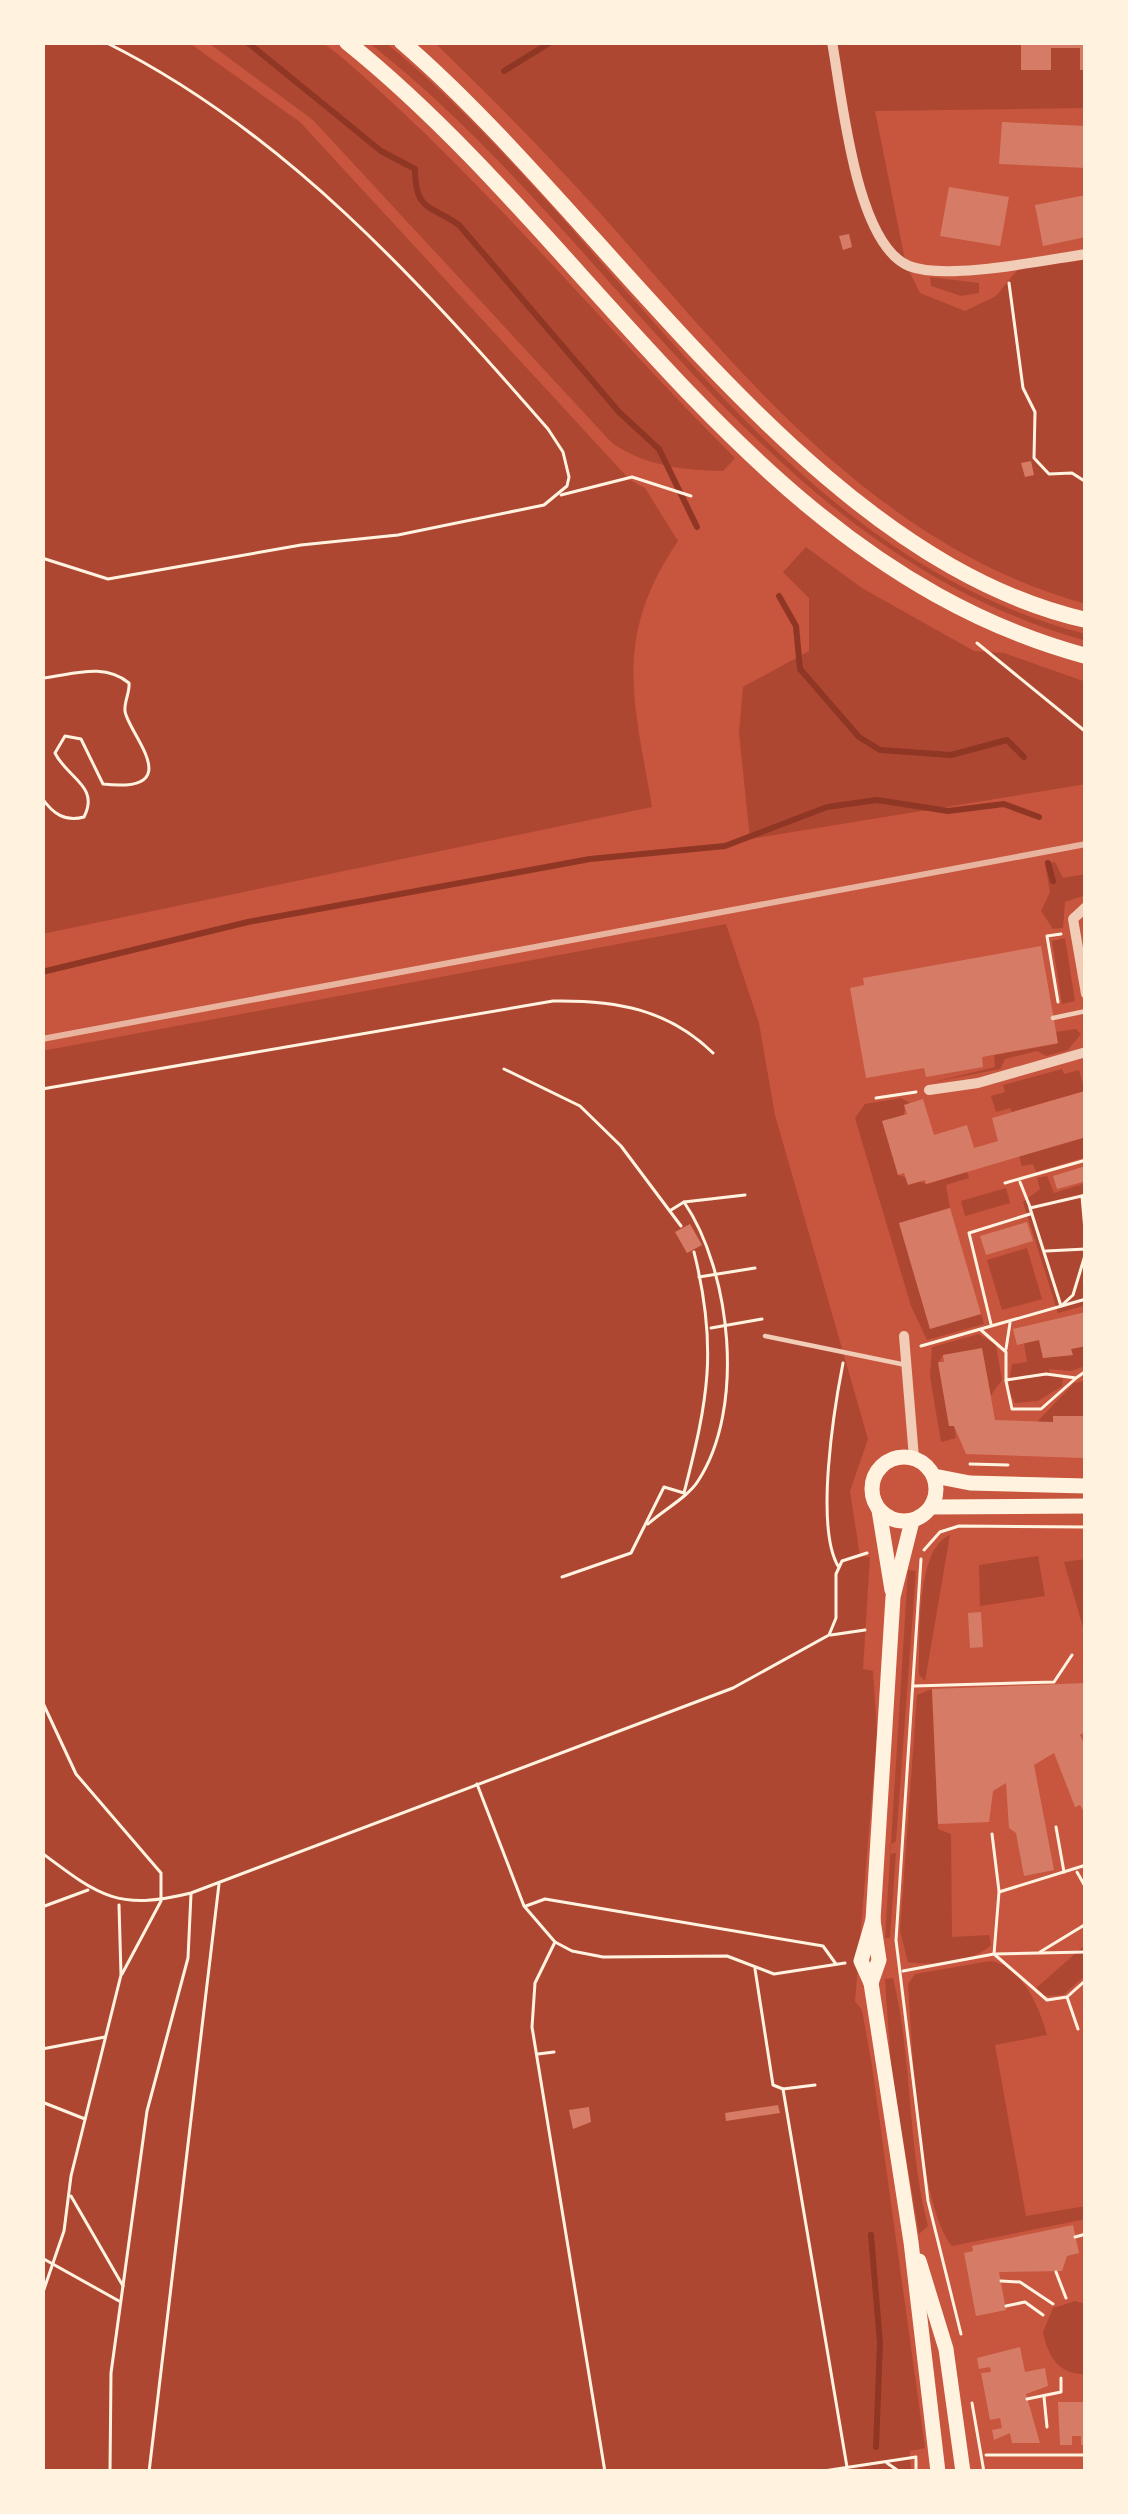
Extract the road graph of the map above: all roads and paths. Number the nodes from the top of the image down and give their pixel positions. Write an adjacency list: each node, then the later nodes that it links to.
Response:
1 (105, 42): 8 (path)
2 (347, 42): 13 (main road)
3 (402, 42): 11 (main road)
4 (832, 42): 6 (street)
5 (1086, 254): 6 (street)
6 (1005, 263): 7 (path)
7 (1086, 482)
8 (558, 496): 9 (path); 10 (path)
9 (691, 496)
10 (42, 558)
11 (1086, 620)
12 (977, 643): 15 (path)
13 (1086, 656)
14 (42, 678): 16 (path)
15 (1086, 732)
16 (42, 798)
17 (1086, 907): 19 (street)
18 (1047, 936): 21 (path)
19 (1086, 994)
20 (1086, 1011): 21 (lane)
21 (1057, 1017)
22 (1086, 1052): 26 (street)
23 (713, 1053): 25 (path)
24 (504, 1069): 34 (path)
25 (42, 1089)
26 (929, 1090): 27 (path)
27 (876, 1098)
28 (1086, 1160): 29 (path)
29 (1020, 1181): 30 (path); 35 (path)
30 (1005, 1183)
31 (745, 1195): 33 (path)
32 (1084, 1196): 35 (path); 37 (path)
33 (683, 1202): 34 (path); 42 (path)
34 (671, 1210): 36 (path)
35 (1031, 1211): 38 (path); 49 (path)
36 (681, 1226)
37 (1086, 1242)
38 (1044, 1251): 39 (path); 45 (path)
39 (1086, 1251): 45 (path)
40 (694, 1252): 43 (path)
41 (755, 1268): 42 (path)
42 (716, 1274): 43 (path); 48 (path)
43 (699, 1276): 50 (path)
44 (1086, 1299): 45 (path)
45 (1061, 1306): 47 (path)
46 (762, 1319): 48 (path)
47 (1010, 1321): 49 (path); 55 (path)
48 (725, 1325): 50 (path); 60 (path)
49 (991, 1326): 51 (path)
50 (707, 1328): 59 (path)
51 (980, 1329): 54 (path); 55 (path)
52 (765, 1336): 56 (lane)
53 (904, 1336): 54 (street)
54 (908, 1350): 57 (street)
55 (1006, 1352): 62 (path)
56 (845, 1354): 57 (lane); 74 (path)
57 (909, 1365): 63 (street)
58 (1086, 1371): 61 (path)
59 (710, 1378): 60 (path); 66 (path)
60 (725, 1378): 66 (path)
61 (1076, 1378): 62 (path); 62 (path)
62 (1006, 1380)
63 (914, 1459): 64 (main road); 69 (main road)
64 (934, 1476): 65 (main road); 68 (main road)
65 (1086, 1486)
66 (684, 1493): 71 (path); 71 (path)
67 (1086, 1506): 68 (main road)
68 (932, 1507): 70 (main road)
69 (879, 1510): 70 (main road); 76 (main road)
70 (912, 1521): 76 (main road)
71 (644, 1527): 75 (path)
72 (1086, 1527): 80 (path)
73 (861, 1552): 74 (path)
74 (839, 1568): 78 (path)
75 (562, 1577)
76 (893, 1598): 103 (main road)
77 (865, 1630): 78 (path)
78 (829, 1635): 82 (path)
79 (1072, 1655): 80 (path)
80 (913, 1686): 113 (path)
81 (42, 1701): 96 (path)
82 (476, 1783): 91 (path); 98 (path)
83 (1056, 1827): 88 (path)
84 (992, 1834): 90 (path)
85 (42, 1853): 93 (path)
86 (1086, 1865): 87 (path)
87 (1076, 1870): 88 (path); 92 (path)
88 (1065, 1875): 94 (path)
89 (984, 1879): 90 (path)
90 (993, 1879): 94 (path)
91 (219, 1882): 95 (path); 156 (path)
92 (1086, 1888)
93 (90, 1889): 97 (path); 99 (path)
94 (999, 1892): 101 (path)
95 (191, 1893): 96 (path); 137 (path)
96 (161, 1900): 97 (path); 114 (path)
97 (119, 1903): 114 (path)
98 (524, 1906): 106 (path); 111 (path)
99 (42, 1907)
100 (984, 1907): 101 (path)
101 (996, 1907): 102 (path)
102 (995, 1919): 104 (path); 109 (path)
103 (873, 1920): 110 (main road); 116 (main road)
104 (982, 1920)
105 (1086, 1924): 108 (path)
106 (555, 1942): 112 (path); 122 (path)
107 (1086, 1952): 108 (path)
108 (1038, 1953): 109 (path)
109 (994, 1954): 113 (path); 117 (path)
110 (861, 1961): 111 (path); 116 (main road)
111 (836, 1964): 112 (path)
112 (755, 1970): 124 (path)
113 (902, 1971): 144 (path)
114 (121, 1976): 119 (path)
115 (1086, 1980): 117 (path)
116 (871, 1983): 130 (main road)
117 (1067, 1997): 118 (path)
118 (1086, 2022)
119 (106, 2037): 120 (path); 126 (path)
120 (42, 2049)
121 (554, 2051): 122 (path)
122 (537, 2055): 157 (path)
123 (815, 2085): 124 (path)
124 (783, 2090): 153 (path)
125 (42, 2102): 126 (path)
126 (86, 2120): 127 (path)
127 (70, 2195): 132 (path); 137 (path)
128 (1086, 2234): 129 (path)
129 (1076, 2236)
130 (911, 2242): 161 (main road); 162 (main road)
131 (42, 2258): 132 (path)
132 (52, 2263): 138 (path); 140 (path)
133 (1056, 2272): 139 (path)
134 (1017, 2274): 136 (path)
135 (1001, 2282): 136 (path)
136 (1020, 2282): 141 (path)
137 (124, 2287): 140 (path)
138 (42, 2295)
139 (1066, 2298)
140 (122, 2303): 155 (path)
141 (1053, 2304)
142 (1006, 2306): 143 (path)
143 (1043, 2315)
144 (961, 2337)
145 (1061, 2378): 147 (path)
146 (969, 2384): 150 (path)
147 (1044, 2396): 148 (path); 149 (path)
148 (1027, 2399)
149 (1047, 2427)
150 (983, 2455): 151 (path); 163 (path)
151 (1086, 2455)
152 (885, 2462): 153 (path); 159 (path); 160 (path)
153 (847, 2467): 154 (path)
154 (839, 2470): 158 (path)
155 (110, 2472)
156 (148, 2472)
157 (605, 2472)
158 (817, 2472)
159 (900, 2472)
160 (916, 2472)
161 (938, 2472)
162 (963, 2472)
163 (984, 2472)

